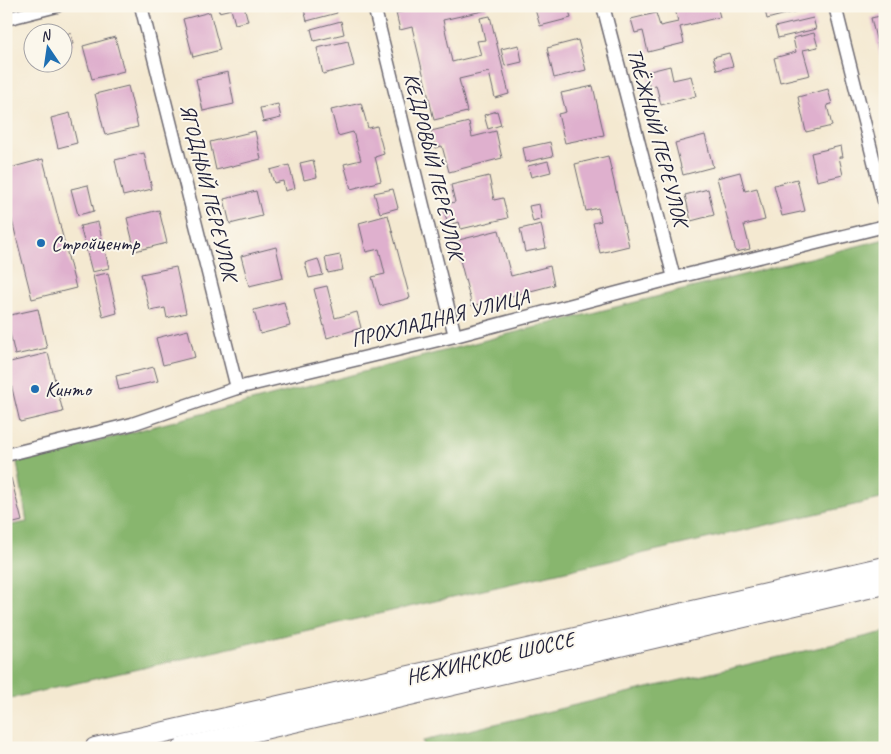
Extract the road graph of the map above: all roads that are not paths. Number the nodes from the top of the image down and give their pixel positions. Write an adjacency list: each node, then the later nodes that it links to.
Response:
1 (57, 6): 6 (street)
2 (142, 6): 11 (street, ЯГОДНЫЙ ПЕРЕУЛОК)
3 (374, 6): 10 (street, КЕДРОВЫЙ ПЕРЕУЛОК)
4 (603, 6): 9 (street, ТАЁЖНЫЙ ПЕРЕУЛОК)
5 (835, 6): 7 (street)
6 (6, 19)
7 (885, 205)
8 (885, 226): 9 (street, ПРОХЛАДНАЯ УЛИЦА)
9 (674, 278): 10 (street, ПРОХЛАДНАЯ УЛИЦА)
10 (455, 336): 11 (street, ПРОХЛАДНАЯ УЛИЦА)
11 (237, 388): 12 (street, ПРОХЛАДНАЯ УЛИЦА)
12 (6, 455)
13 (885, 567): 15 (main road, НЕЖИНСКОЕ ШОССЕ)
14 (885, 584): 16 (main road, НЕЖИНСКОЕ ШОССЕ)
15 (95, 748)
16 (183, 748)

